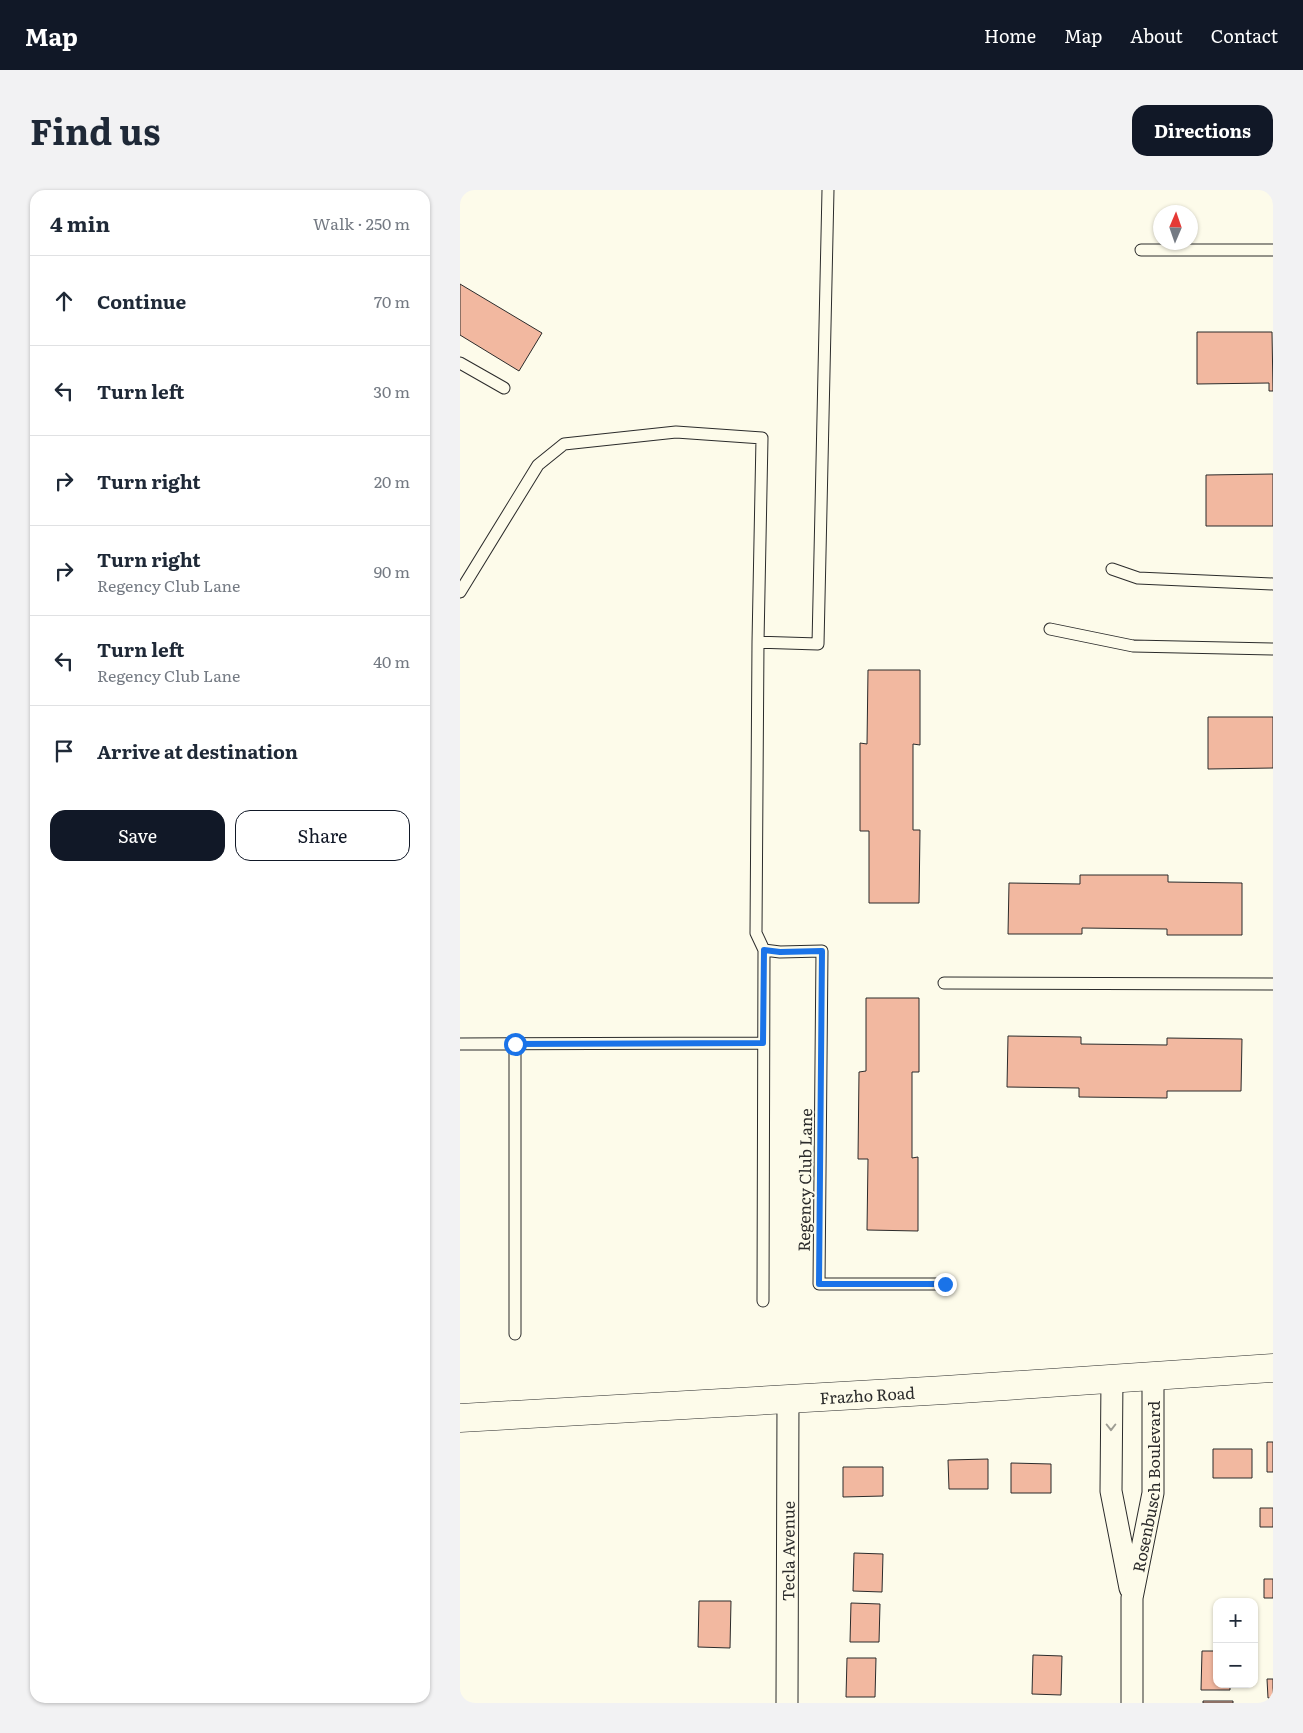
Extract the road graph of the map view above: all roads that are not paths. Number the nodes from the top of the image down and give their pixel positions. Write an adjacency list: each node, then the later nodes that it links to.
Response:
1 (828, 190): 10 (lane)
2 (1141, 250): 3 (lane)
3 (1273, 250)
4 (460, 363): 5 (lane)
5 (504, 388)
6 (1112, 569): 7 (lane)
7 (1273, 584)
8 (460, 592): 10 (lane)
9 (1050, 629): 11 (lane)
10 (758, 642): 12 (lane)
11 (1273, 648)
12 (764, 950): 15 (lane); 18 (lane, Regency Club Lane)
13 (944, 983): 14 (lane)
14 (1273, 984)
15 (763, 1043): 17 (lane); 19 (lane)
16 (460, 1044): 17 (lane)
17 (515, 1044): 20 (lane)
18 (945, 1284)
19 (763, 1301)
20 (515, 1334)
21 (1273, 1368): 22 (street, Frazho Road)
22 (1153, 1376): 23 (street, Frazho Road); 26 (street, Rosenbusch Boulevard)
23 (1112, 1378): 24 (street, Frazho Road); 26 (street, Rosenbusch Boulevard, one-way to 26)
24 (788, 1399): 25 (street, Frazho Road); 27 (street, Tecla Avenue)
25 (460, 1418)
26 (1132, 1598): 28 (street, Rosenbusch Boulevard)
27 (787, 1703)
28 (1132, 1703)

